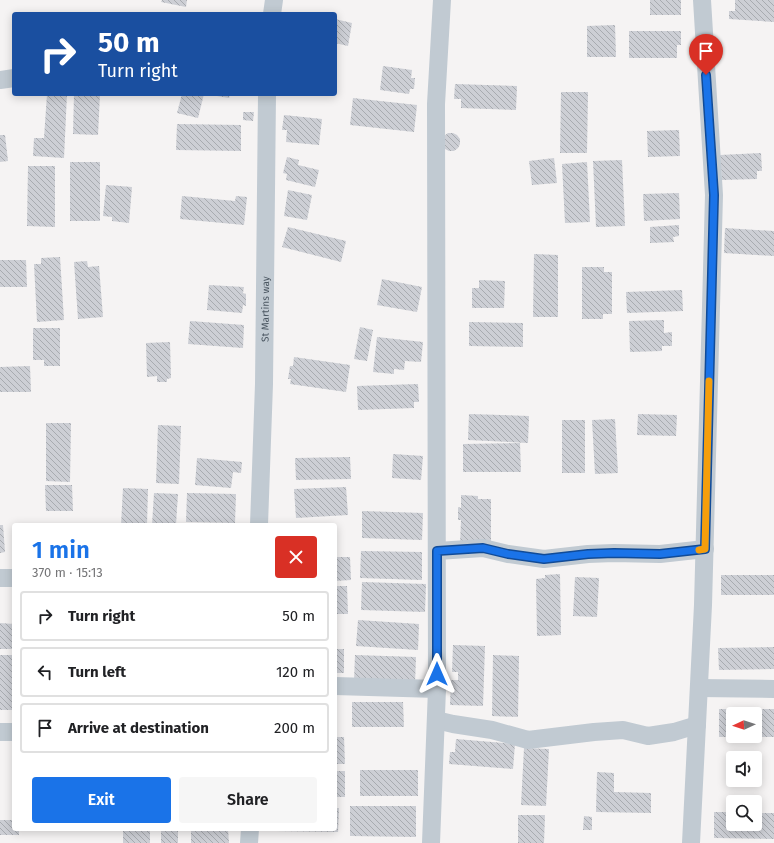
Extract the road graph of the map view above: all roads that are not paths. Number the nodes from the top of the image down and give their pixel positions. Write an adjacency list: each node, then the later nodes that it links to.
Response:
1 (274, 0): 4 (street)
2 (442, 0): 10 (street)
3 (702, 0): 9 (street)
4 (272, 12)
5 (12, 78): 6 (street)
6 (0, 80)
7 (267, 96): 8 (street, St Martins way)
8 (259, 523)
9 (705, 549): 10 (street); 14 (street)
10 (437, 551): 15 (street)
11 (0, 578): 12 (street)
12 (12, 578)
13 (337, 686): 15 (street)
14 (699, 688): 16 (street); 18 (street)
15 (437, 689): 17 (street)
16 (774, 689)
17 (436, 720): 18 (street); 23 (street)
18 (697, 725): 24 (street)
19 (0, 732): 20 (street)
20 (12, 732)
21 (250, 831): 22 (street)
22 (249, 843)
23 (431, 843)
24 (691, 843)

